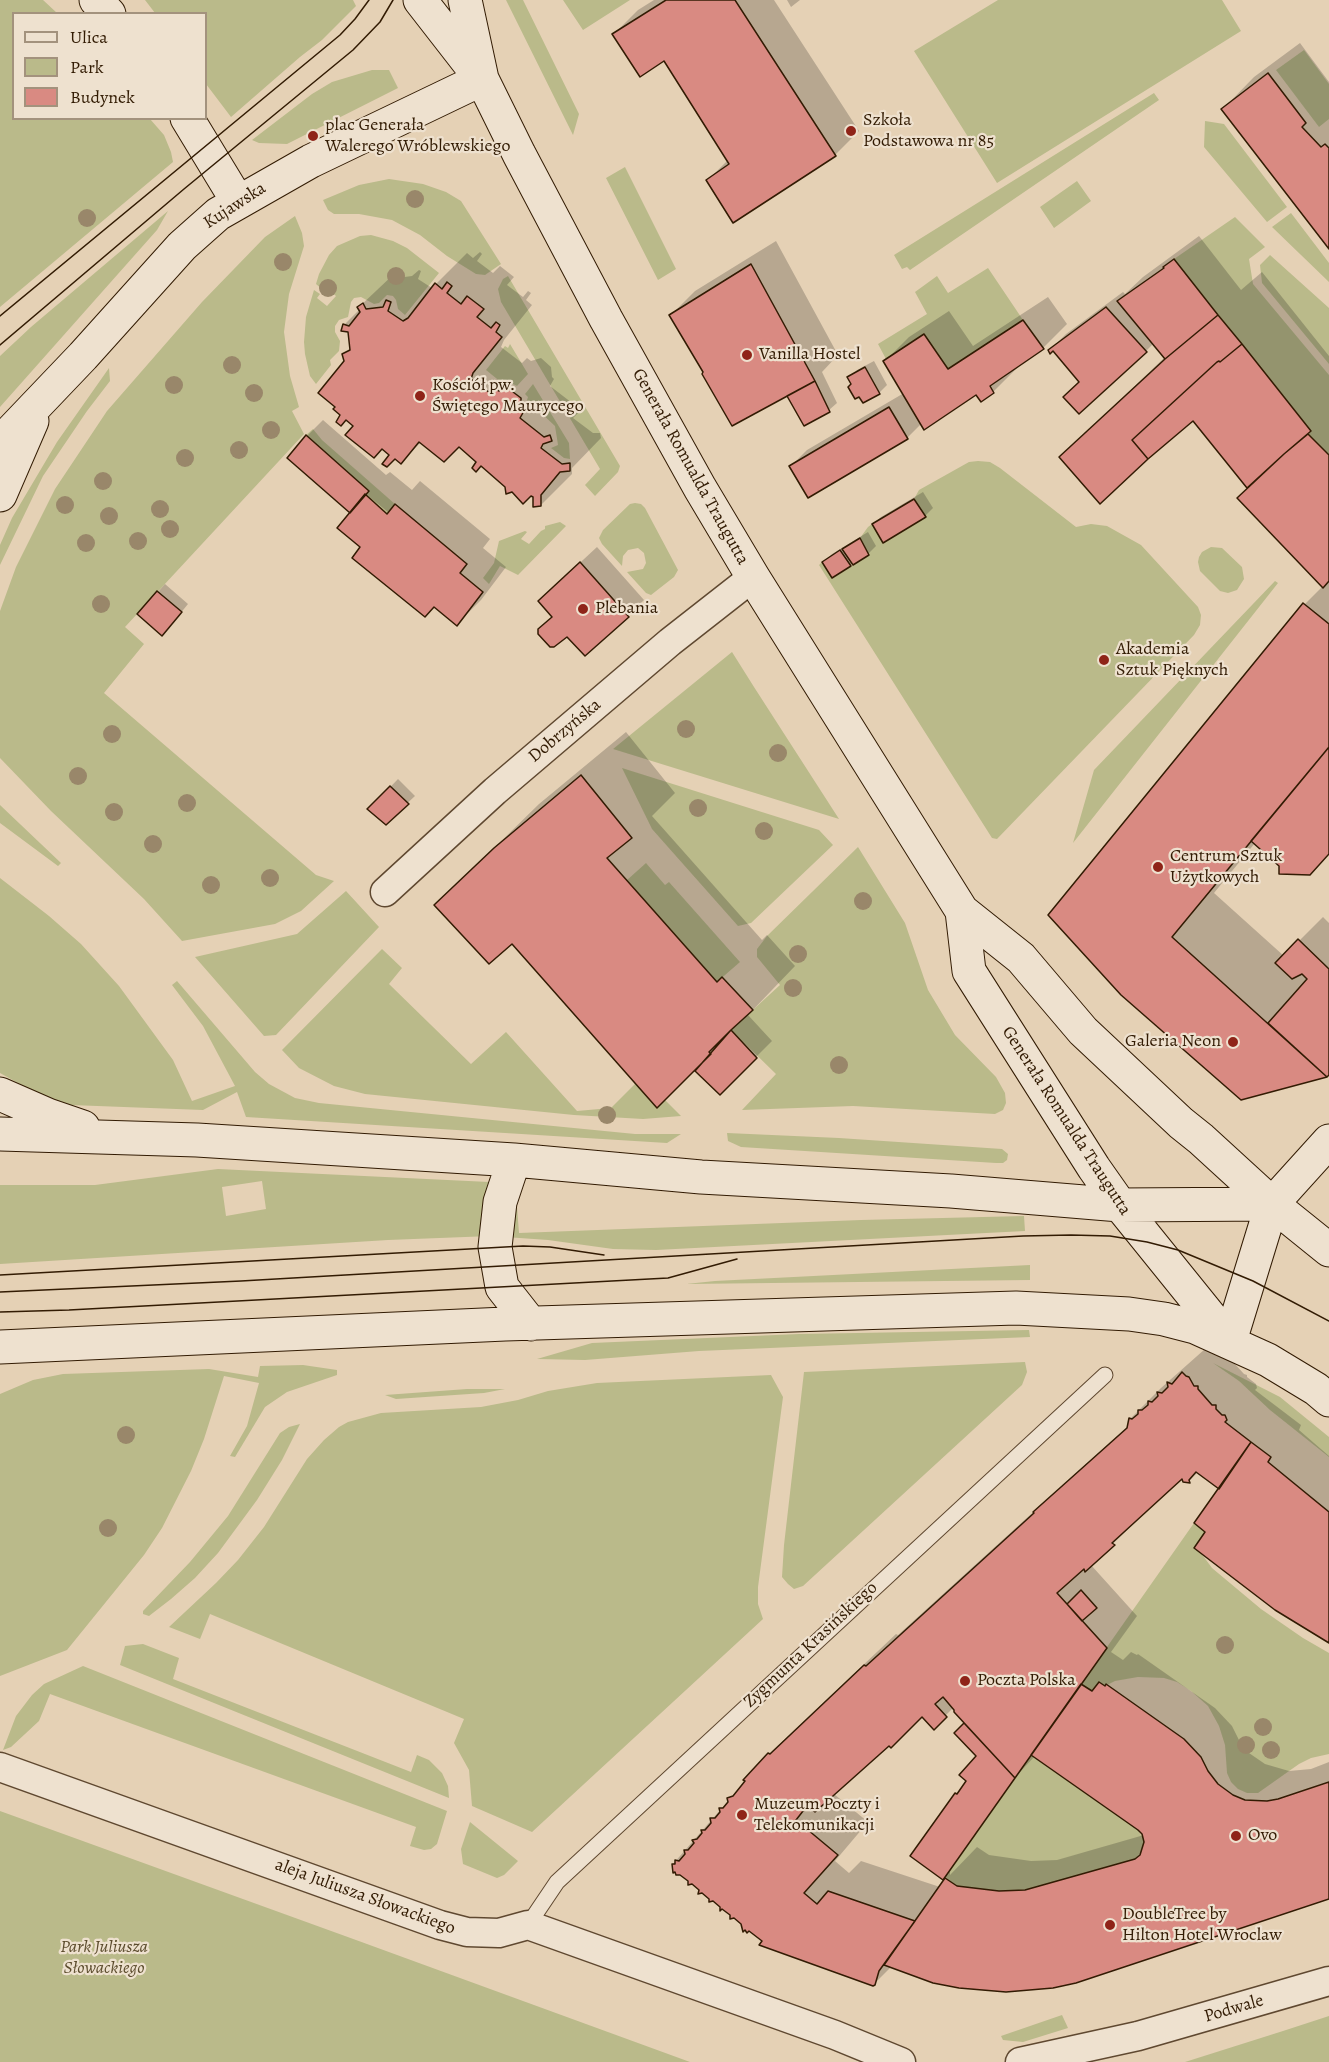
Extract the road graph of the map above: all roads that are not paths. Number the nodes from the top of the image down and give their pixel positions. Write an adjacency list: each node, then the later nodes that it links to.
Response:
1 (96, 0): 4 (main road)
2 (420, 0): 5 (main road)
3 (465, 0): 5 (main road, Generała Romualda Traugutta)
4 (107, 12)
5 (482, 79): 7 (main road, Kujawska); 11 (main road, Generała Romualda Traugutta)
6 (188, 120): 7 (main road)
7 (238, 202): 8 (main road, Kujawska)
8 (40, 403): 9 (main road, Kujawska); 10 (main road)
9 (0, 443)
10 (0, 495)
11 (753, 578): 12 (street, Dobrzyńska); 13 (main road, Generała Romualda Traugutta)
12 (385, 892)
13 (962, 911): 20 (main road, Generała Romualda Traugutta); 21 (main road, Generała Romualda Traugutta)
14 (0, 1095): 16 (main road)
15 (0, 1134): 16 (main road)
16 (117, 1138): 18 (main road); 19 (main road)
17 (1329, 1141): 20 (main road)
18 (0, 1158)
19 (514, 1160): 21 (main road); 23 (main road)
20 (1272, 1204): 21 (main road); 22 (main road, Generała Romualda Traugutta); 24 (main road)
21 (1120, 1206): 24 (main road, Generała Romualda Traugutta)
22 (1329, 1250)
23 (531, 1324): 24 (main road); 25 (main road)
24 (1230, 1341): 29 (main road, Generała Romualda Traugutta)
25 (39, 1346): 26 (main road); 27 (main road)
26 (0, 1347)
27 (0, 1371)
28 (1105, 1374): 31 (lane, Zygmunta Krasińskiego)
29 (1329, 1400)
30 (0, 1767): 31 (street, aleja Juliusza Słowackiego)
31 (528, 1925): 34 (street)
32 (1329, 1982): 33 (street, Podwale)
33 (1138, 2036): 35 (street, Podwale); 36 (street)
34 (901, 2062)
35 (1020, 2062)
36 (1116, 2062)

